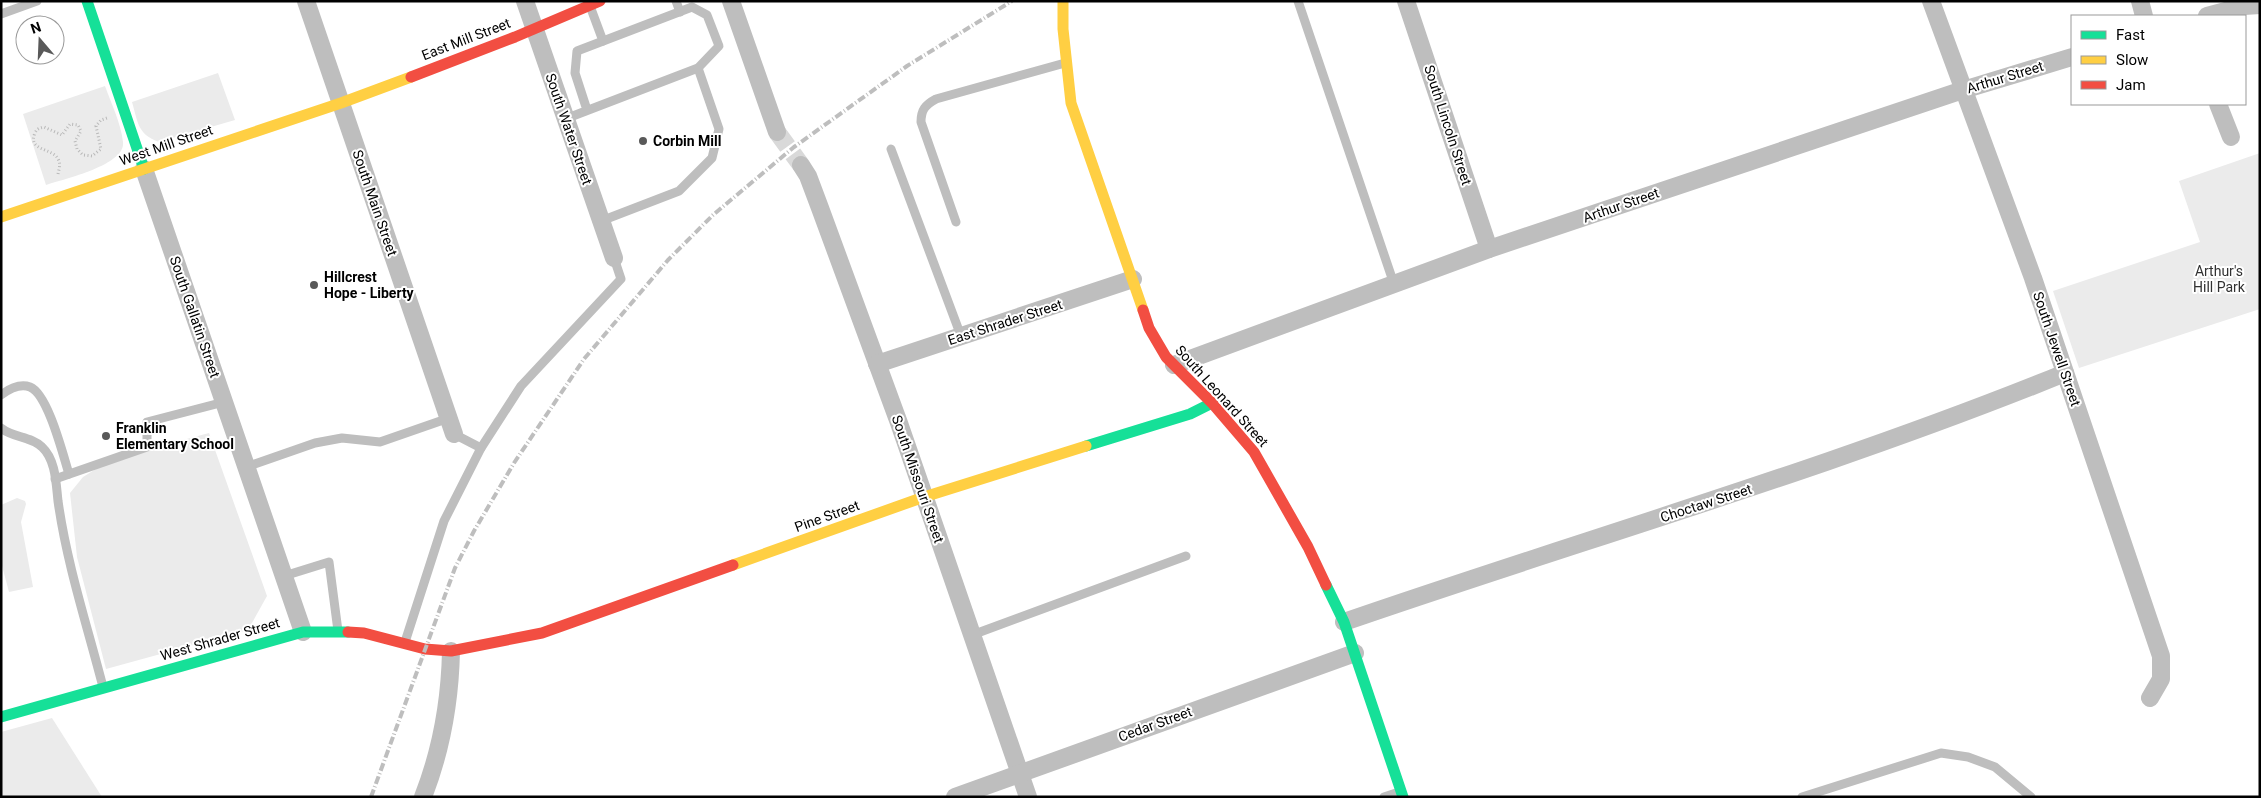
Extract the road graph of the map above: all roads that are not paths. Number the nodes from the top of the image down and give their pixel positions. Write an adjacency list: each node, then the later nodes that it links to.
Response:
1 (37, 1): 15 (lane)
2 (87, 1): 32 (main road, South Gallatin Street)
3 (306, 1): 24 (street, South Main Street)
4 (525, 1): 18 (street, South Water Street)
5 (676, 1): 14 (lane)
6 (731, 1): 28 (street)
7 (1063, 1): 21 (main road, South Leonard Street)
8 (1298, 1): 39 (lane)
9 (1406, 1): 36 (street, South Lincoln Street)
10 (1931, 1): 23 (street, South Jewell Street)
11 (2140, 1): 16 (street)
12 (595, 3): 18 (main road, East Mill Street); 19 (lane)
13 (2260, 5): 17 (street)
14 (680, 12): 19 (lane); 22 (lane)
15 (1, 14)
16 (2144, 15)
17 (2211, 15)
18 (534, 28): 24 (main road, East Mill Street); 27 (street, South Water Street)
19 (603, 41): 26 (lane)
20 (2071, 57): 23 (street, Arthur Street)
21 (1067, 63): 35 (lane); 38 (main road, South Leonard Street)
22 (698, 68): 26 (lane); 34 (lane)
23 (1963, 90): 36 (street, Arthur Street); 43 (street, South Jewell Street)
24 (341, 103): 32 (main road, West Mill Street); 47 (street, South Main Street)
25 (2218, 105): 29 (street)
26 (588, 110): 27 (lane)
27 (565, 119): 34 (street, South Water Street)
28 (777, 132)
29 (2231, 137)
30 (891, 149): 40 (lane)
31 (801, 164): 41 (street, South Missouri Street)
32 (144, 169): 33 (main road, West Mill Street); 45 (street, South Gallatin Street)
33 (1, 217)
34 (601, 221): 37 (street, South Water Street)
35 (956, 222)
36 (1489, 250): 39 (street, Arthur Street)
37 (614, 258): 49 (lane)
38 (1133, 279): 40 (street, East Shrader Street); 42 (main road, South Leonard Street)
39 (1394, 284): 42 (street, Arthur Street)
40 (961, 336): 41 (street, East Shrader Street)
41 (876, 364): 53 (street, South Missouri Street)
42 (1174, 365): 46 (main road, South Leonard Street)
43 (2065, 373): 56 (street, Choctaw Street); 64 (street, South Jewell Street)
44 (1, 395): 51 (lane)
45 (224, 402): 50 (street, South Gallatin Street); 51 (lane)
46 (1212, 403): 53 (main road, Pine Street); 56 (main road, South Leonard Street)
47 (452, 426): 49 (lane); 50 (lane)
48 (1, 428): 52 (lane)
49 (481, 448): 60 (lane)
50 (246, 466): 55 (street, South Gallatin Street)
51 (69, 474): 52 (lane)
52 (55, 479): 63 (lane)
53 (924, 497): 59 (street, South Missouri Street); 61 (main road, Pine Street)
54 (1186, 556): 59 (lane)
55 (284, 576): 57 (lane); 58 (street, South Gallatin Street)
56 (1344, 622): 62 (main road, South Leonard Street)
57 (338, 631): 58 (main road, West Shrader Street); 60 (main road, West Shrader Street)
58 (303, 632): 63 (main road, West Shrader Street)
59 (972, 635): 66 (street, South Missouri Street)
60 (405, 644): 61 (main road, West Shrader Street)
61 (451, 651): 68 (street)
62 (1355, 653): 66 (street, Cedar Street); 67 (main road, South Leonard Street)
63 (103, 688): 65 (main road, West Shrader Street)
64 (2150, 698)
65 (1, 717)
66 (1019, 772): 69 (street, Cedar Street); 70 (street, South Missouri Street)
67 (1402, 794): 71 (lane)
68 (423, 797)
69 (955, 797)
70 (1028, 797)
71 (1384, 797)
72 (1802, 797): 73 (lane)
73 (2031, 797)

